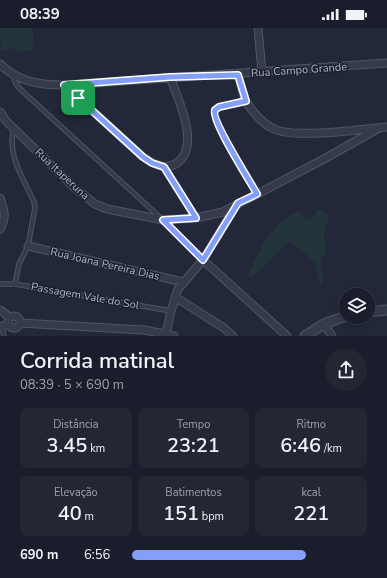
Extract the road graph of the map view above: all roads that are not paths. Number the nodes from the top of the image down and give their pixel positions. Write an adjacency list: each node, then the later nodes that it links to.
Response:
1 (258, 28): 4 (street)
2 (387, 63): 4 (street, Rua Campo Grande)
3 (0, 64): 5 (street, Rua Campo Grande)
4 (262, 72): 6 (street, Rua Campo Grande)
5 (13, 74): 9 (street, Rua Campo Grande); 19 (lane)
6 (238, 75): 7 (street, Rua Campo Grande); 10 (street)
7 (170, 77): 8 (street, Rua Campo Grande); 11 (street)
8 (88, 83): 9 (street, Rua Campo Grande); 11 (street)
9 (64, 85): 11 (street)
10 (246, 101): 14 (street); 16 (lane)
11 (89, 107)
12 (0, 112): 15 (street, Rua Itaperuna)
13 (387, 127): 14 (street)
14 (379, 128): 16 (street, Rua Itaperuna)
15 (14, 129): 19 (street, Rua Itaperuna); 21 (lane)
16 (257, 194): 18 (street, Rua Itaperuna)
17 (0, 198): 20 (street)
18 (238, 203): 19 (street, Rua Itaperuna); 22 (street)
19 (163, 220): 22 (lane)
20 (0, 229)
21 (28, 246): 23 (street, Rua Joana Pereira Dias); 25 (lane)
22 (203, 260): 23 (street); 37 (street)
23 (183, 282): 26 (street)
24 (0, 284): 25 (lane, Passagem Vale do Sol)
25 (15, 284): 29 (lane, Passagem Vale do Sol)
26 (175, 297): 29 (street); 36 (street)
27 (0, 310): 32 (street)
28 (387, 310): 30 (street)
29 (170, 311): 34 (street)
30 (375, 311)
31 (339, 319): 33 (street)
32 (5, 324): 34 (street); 35 (lane)
33 (324, 324): 38 (street); 39 (street)
34 (170, 335)
35 (4, 336)
36 (233, 336)
37 (287, 336)
38 (305, 336)
39 (332, 336)

